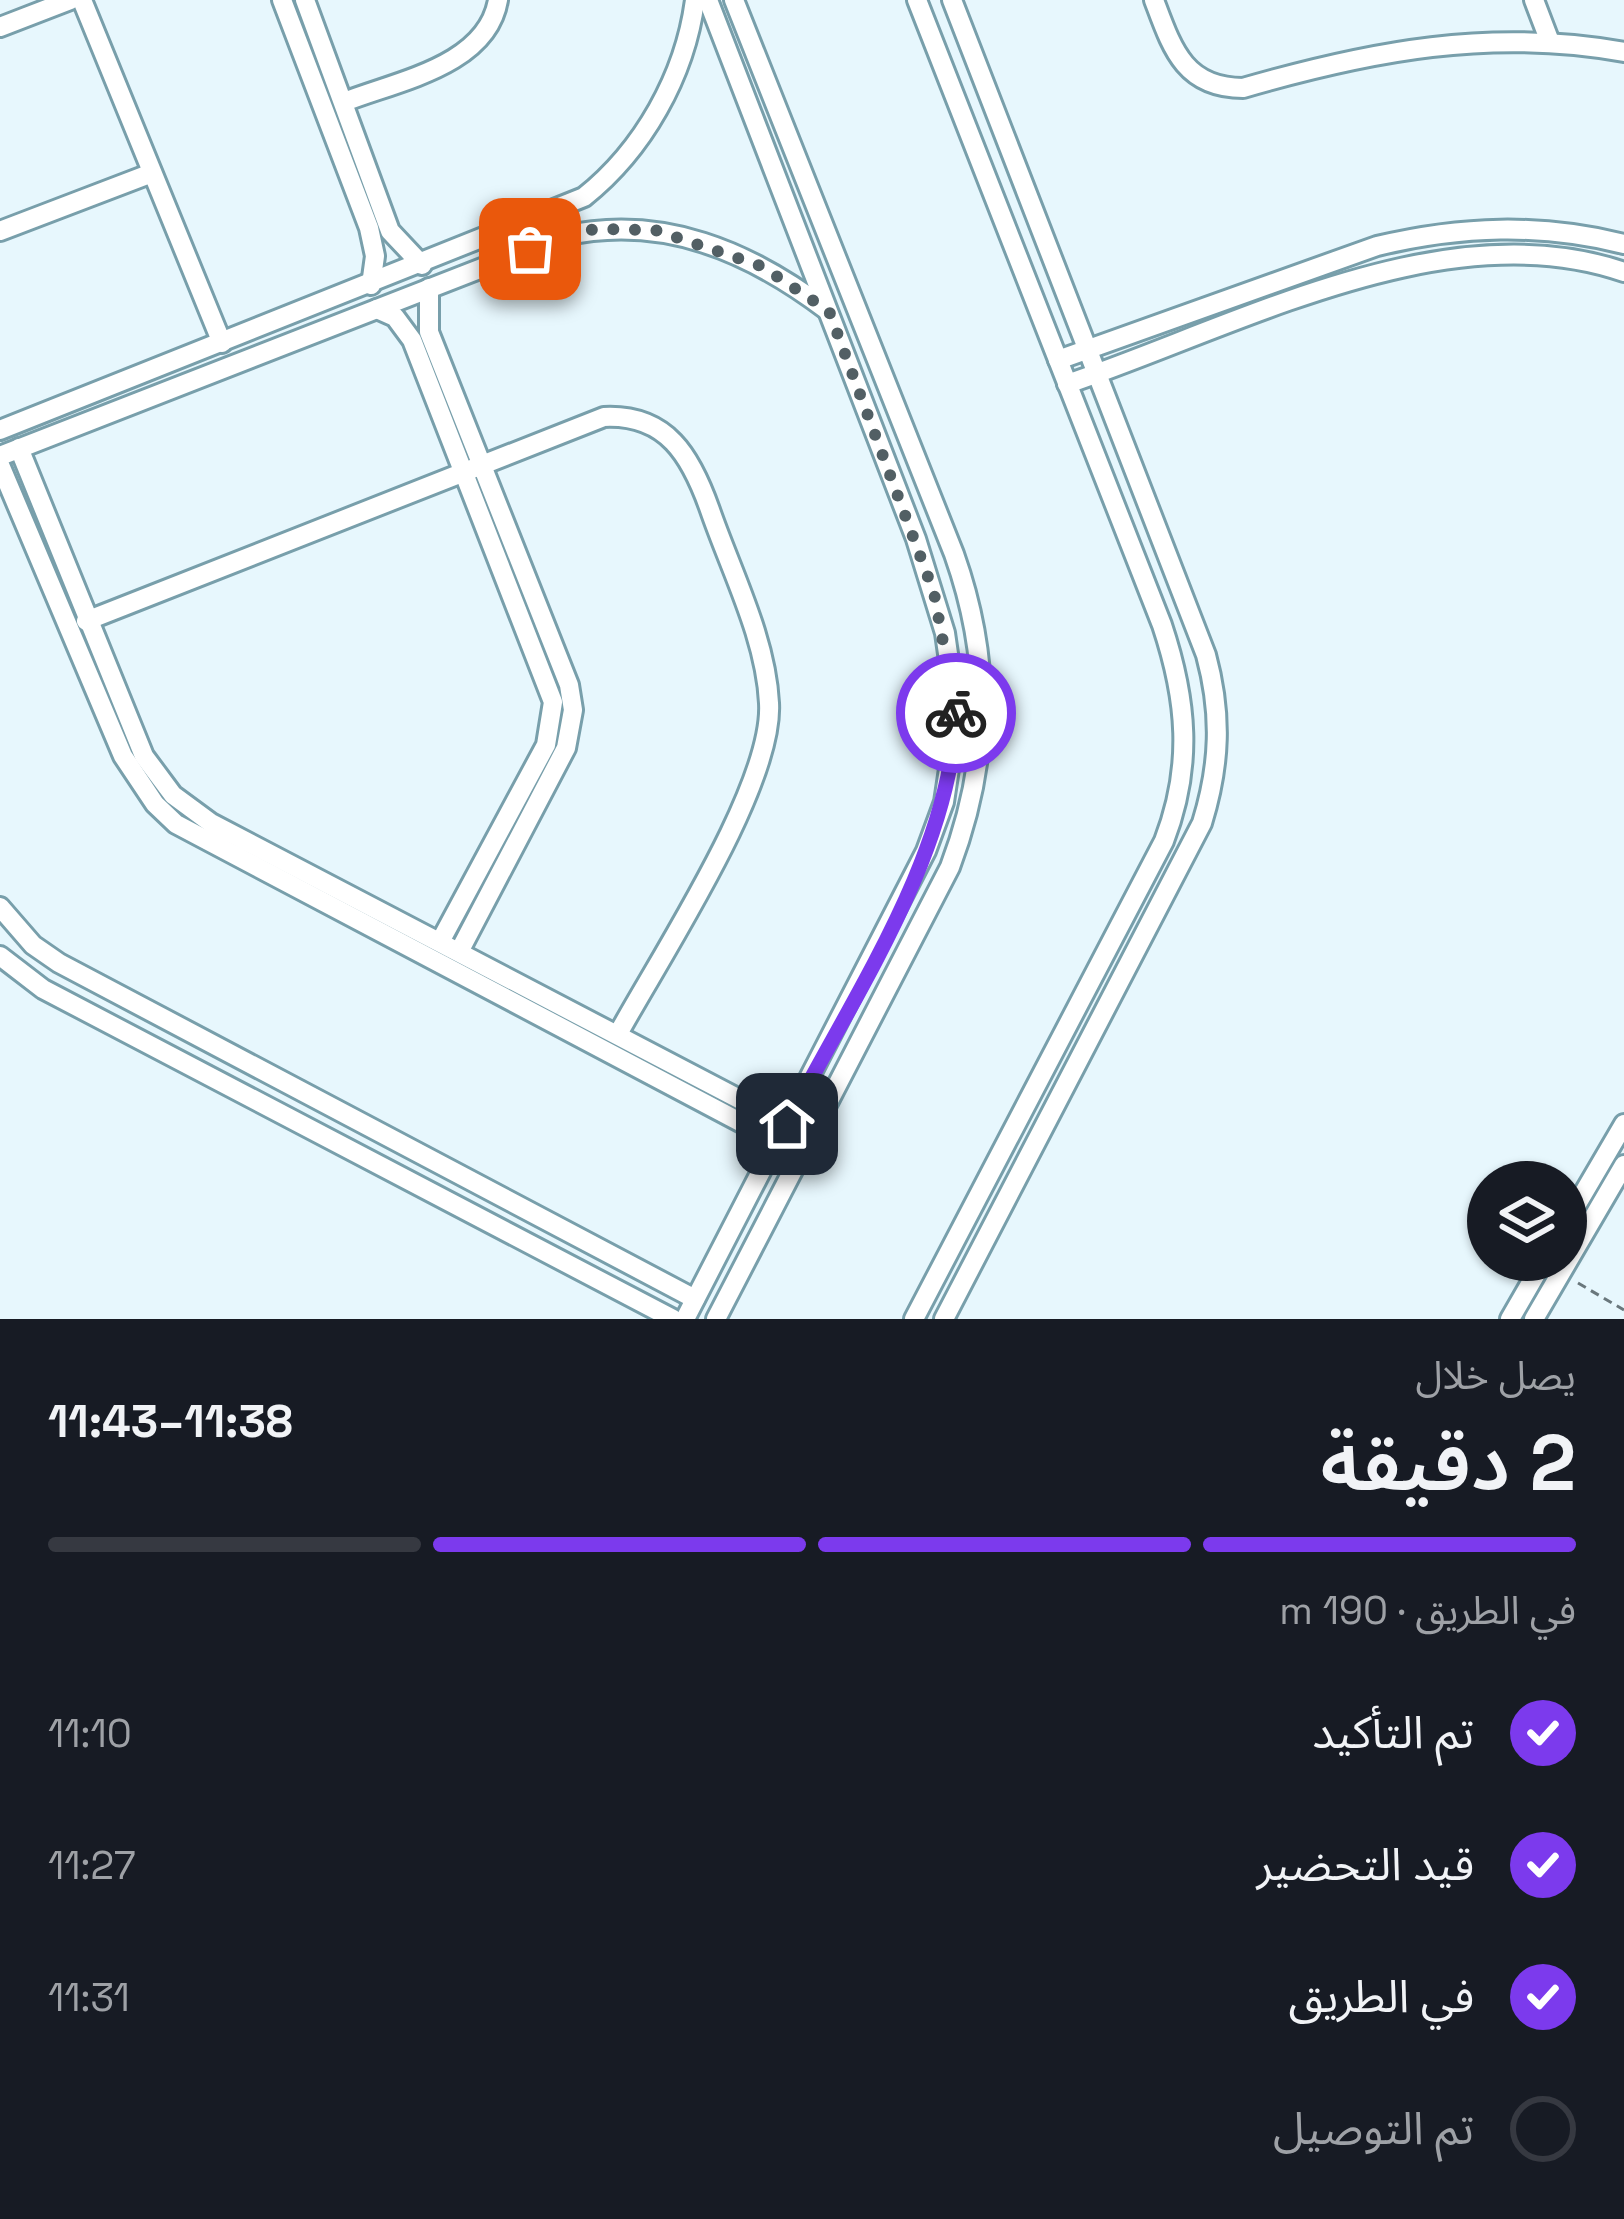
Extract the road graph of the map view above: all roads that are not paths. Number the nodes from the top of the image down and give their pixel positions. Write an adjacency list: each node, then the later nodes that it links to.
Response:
1 (70, 0): 13 (street)
2 (82, 0): 17 (street)
3 (282, 0): 22 (street)
4 (304, 0): 16 (street)
5 (498, 0): 16 (street)
6 (695, 0): 20 (street)
7 (708, 0): 25 (street)
8 (734, 0): 50 (street)
9 (917, 0): 28 (street)
10 (952, 0): 27 (street)
11 (1154, 0): 14 (street)
12 (1534, 0): 14 (street)
13 (0, 27)
14 (1550, 42): 15 (street)
15 (1624, 52)
16 (344, 102): 20 (street)
17 (152, 172): 18 (street); 26 (street)
18 (0, 231)
19 (1624, 244): 27 (street)
20 (422, 265): 22 (street)
21 (1624, 272): 29 (street)
22 (371, 284): 26 (street)
23 (429, 288): 24 (street); 25 (street); 35 (street)
24 (376, 309): 32 (street); 35 (street)
25 (829, 311): 43 (street)
26 (221, 343): 31 (street)
27 (1088, 350): 28 (street); 29 (street)
28 (1058, 361): 30 (street)
29 (1097, 374): 30 (street); 52 (street)
30 (1067, 384): 51 (street)
31 (0, 430)
32 (19, 448): 33 (street); 36 (street)
33 (0, 456)
34 (0, 465): 43 (street)
35 (473, 469): 36 (street); 38 (street); 39 (street); 41 (street)
36 (86, 620): 38 (street)
37 (0, 907): 47 (street)
38 (441, 940): 39 (street)
39 (460, 950): 41 (street)
40 (0, 956): 48 (street)
41 (618, 1034): 43 (street)
42 (1624, 1124): 45 (street)
43 (782, 1133): 47 (street)
44 (1624, 1165): 54 (street)
45 (1587, 1187)
46 (1532, 1281): 53 (street)
47 (695, 1299): 49 (street)
48 (673, 1319)
49 (685, 1319)
50 (716, 1319)
51 (914, 1319)
52 (944, 1319)
53 (1510, 1319)
54 (1534, 1319)

